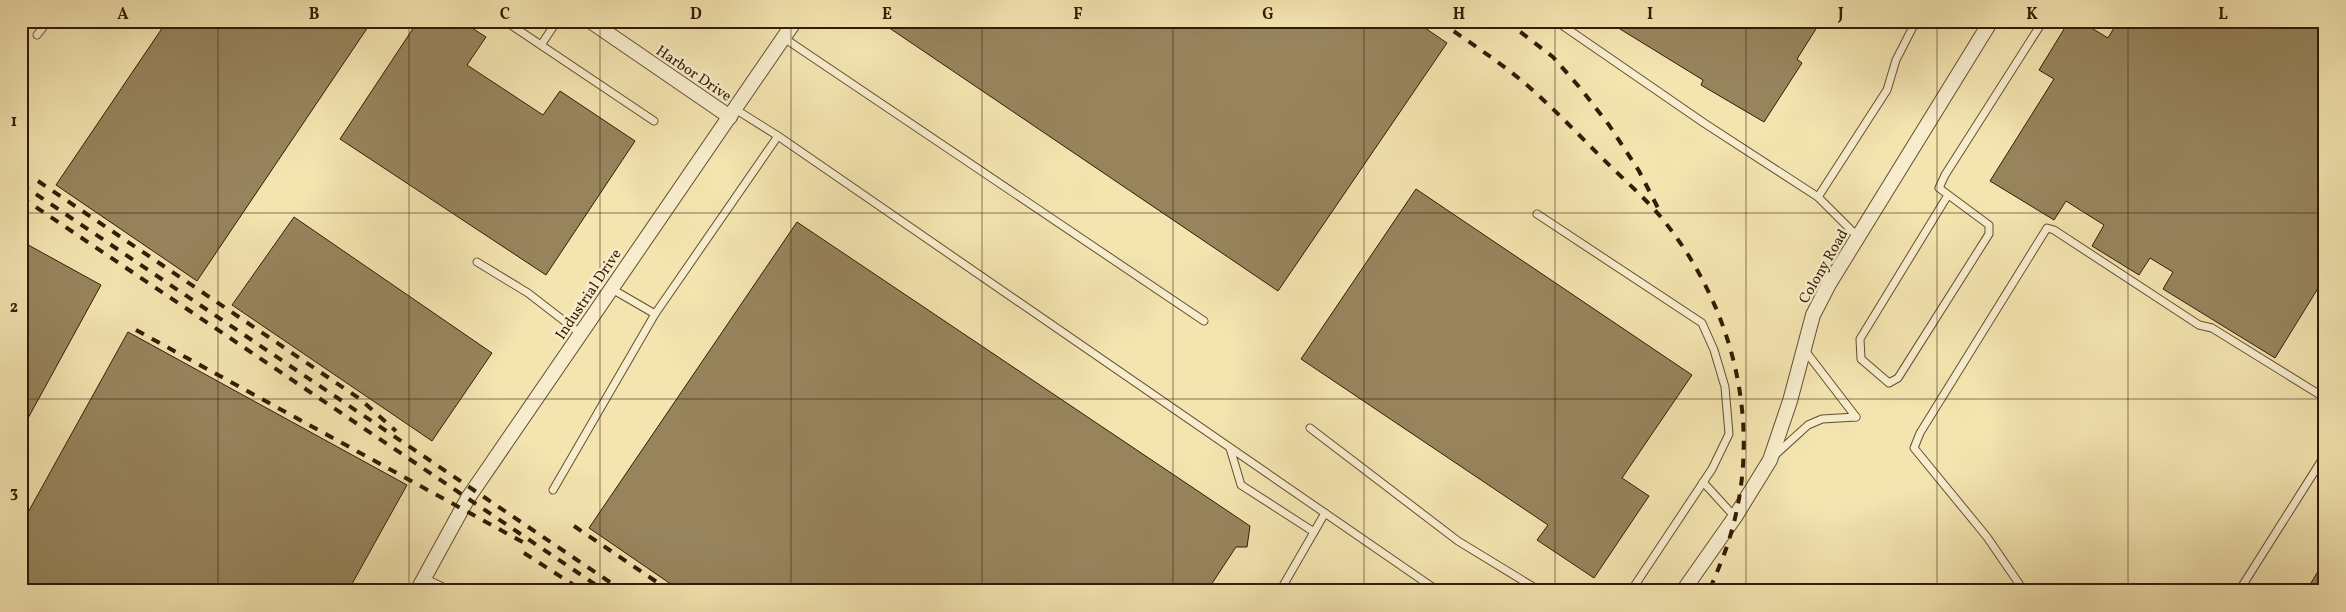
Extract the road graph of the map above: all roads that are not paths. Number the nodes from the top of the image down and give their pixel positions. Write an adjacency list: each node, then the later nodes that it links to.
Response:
1 (48, 21): 10 (lane)
2 (505, 21): 12 (lane)
3 (557, 21): 12 (lane)
4 (590, 21): 13 (street, Harbor Drive)
5 (795, 21): 11 (street, Industrial Drive)
6 (1556, 21): 17 (lane)
7 (1916, 21): 17 (lane)
8 (1991, 21): 19 (street, Colony Road)
9 (2043, 21): 16 (lane)
10 (37, 35)
11 (784, 38): 13 (street, Industrial Drive); 23 (lane)
12 (541, 45): 14 (lane)
13 (732, 113): 15 (lane); 21 (street, Industrial Drive)
14 (654, 121)
15 (778, 136): 22 (lane); 28 (lane)
16 (1948, 195): 16 (lane)
17 (1818, 197): 19 (lane)
18 (1537, 214): 31 (lane)
19 (1858, 237): 25 (street, Colony Road)
20 (477, 262): 24 (lane)
21 (612, 289): 22 (lane); 24 (street, Industrial Drive)
22 (655, 314): 32 (lane)
23 (1204, 321)
24 (581, 334): 36 (street, Industrial Drive)
25 (1803, 348): 30 (street, Colony Road); 30 (lane)
26 (2325, 398): 43 (lane)
27 (1310, 428): 40 (lane)
28 (1230, 448): 33 (lane); 35 (lane)
29 (2325, 455): 44 (lane)
30 (1770, 460): 34 (street, Colony Road)
31 (1703, 482): 34 (lane); 41 (lane)
32 (553, 490)
33 (1325, 513): 35 (lane); 39 (lane)
34 (1735, 517): 42 (street, Colony Road)
35 (1314, 532): 38 (lane)
36 (420, 585): 37 (lane)
37 (451, 591)
38 (1280, 591)
39 (1438, 591)
40 (1540, 591)
41 (1631, 591)
42 (1683, 591)
43 (2024, 591)
44 (2239, 591)

